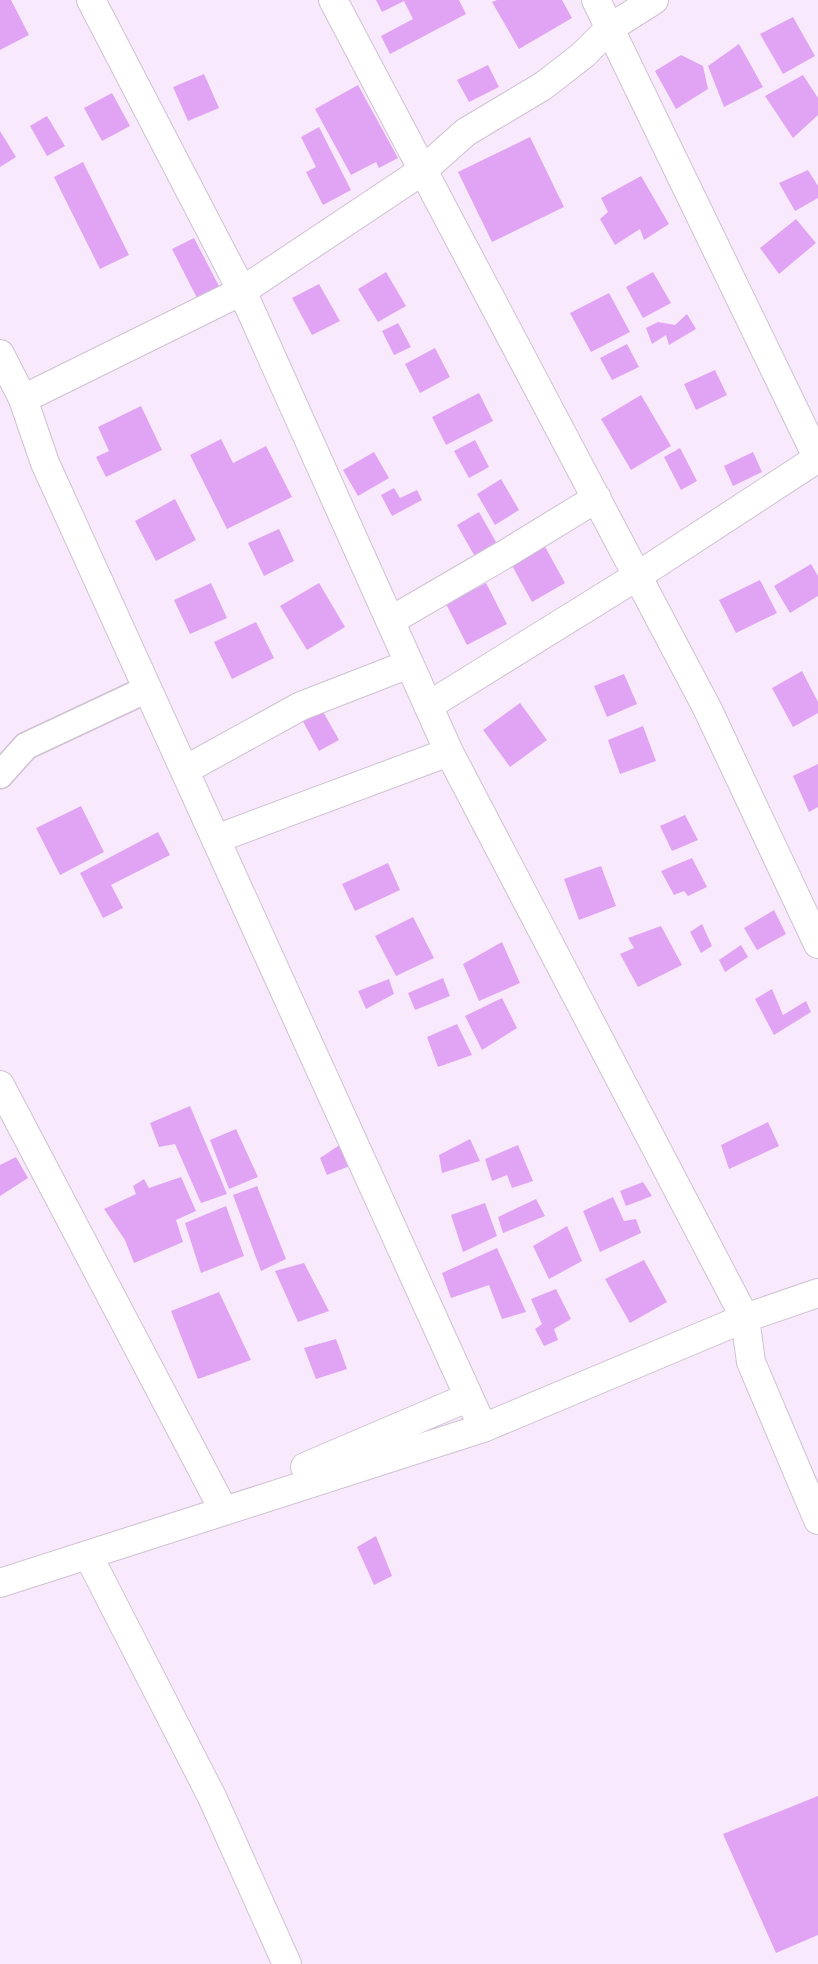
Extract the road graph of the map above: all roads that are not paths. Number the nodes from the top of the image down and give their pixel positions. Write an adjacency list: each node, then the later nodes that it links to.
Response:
1 (91, 0): 7 (street)
2 (333, 0): 6 (street)
3 (596, 0): 5 (street)
4 (654, 0): 5 (street)
5 (610, 28): 6 (street); 10 (street)
6 (422, 171): 7 (street); 11 (street)
7 (242, 291): 9 (street); 13 (street)
8 (0, 354): 9 (street)
9 (23, 399): 18 (street)
10 (818, 459): 12 (street)
11 (598, 498): 12 (street); 13 (street)
12 (639, 575): 16 (street); 21 (street)
13 (390, 621): 14 (street)
14 (409, 664): 16 (street); 18 (street)
15 (139, 693): 19 (street)
16 (428, 706): 17 (street)
17 (449, 752): 20 (street); 24 (street)
18 (185, 770): 20 (street)
19 (0, 775)
20 (216, 839): 25 (street)
21 (818, 944)
22 (0, 1085): 27 (street)
23 (818, 1293): 24 (street)
24 (746, 1318): 26 (street); 28 (street)
25 (469, 1397): 26 (street); 27 (street)
26 (483, 1428): 27 (street)
27 (220, 1504): 29 (street)
28 (818, 1520)
29 (88, 1555): 30 (street); 31 (street)
30 (1, 1580)
31 (286, 1964)

